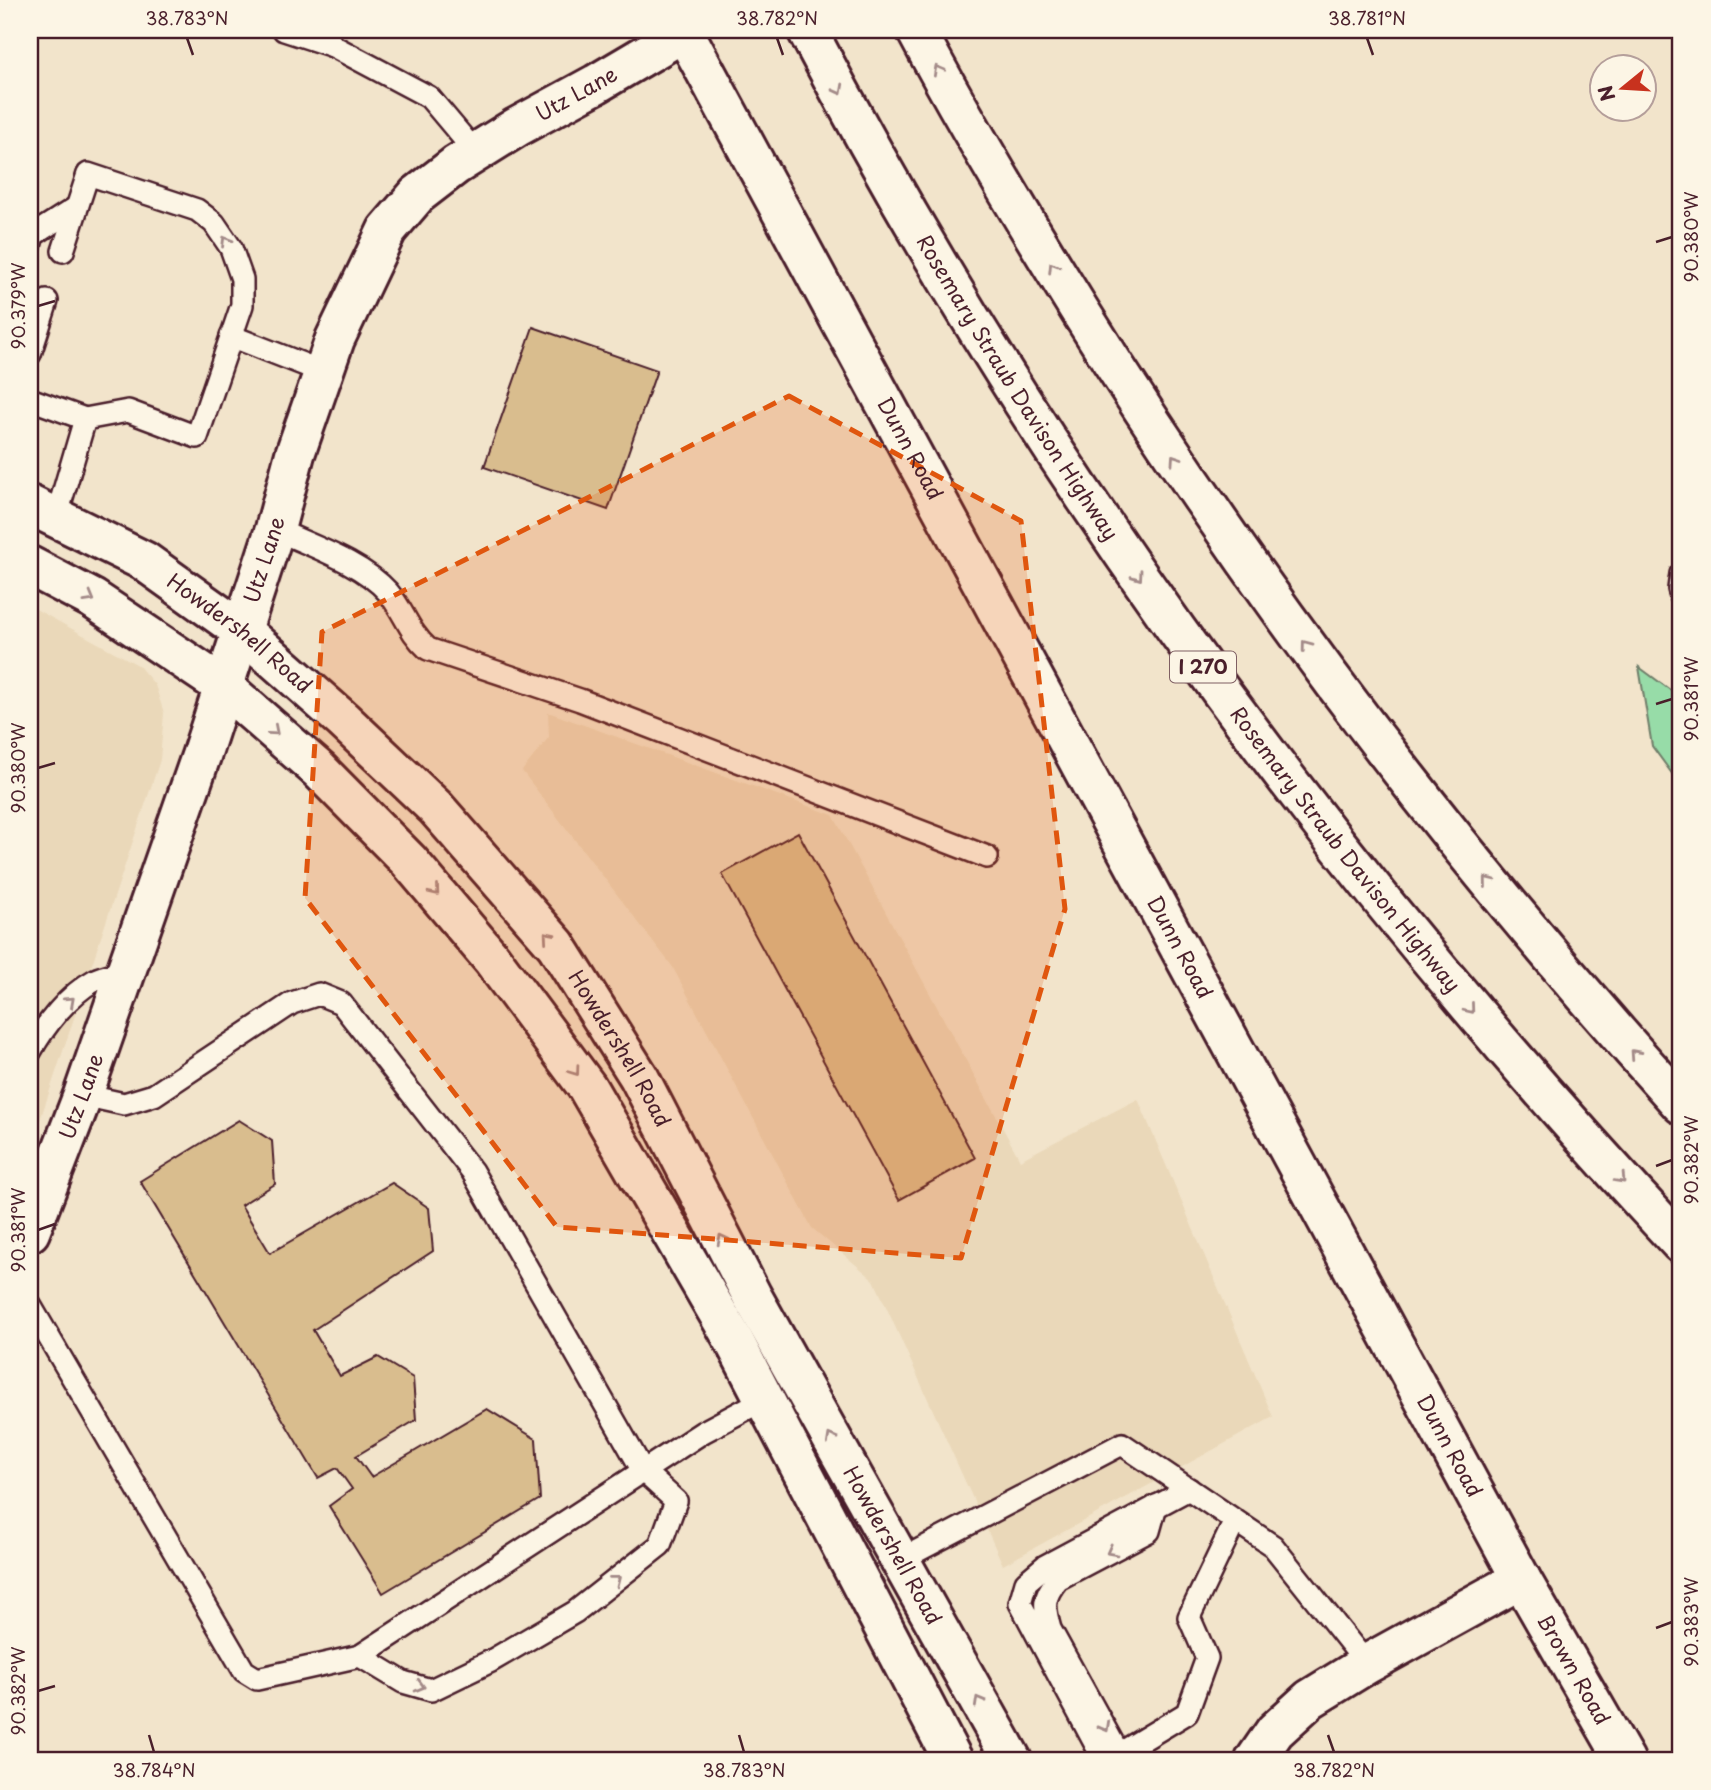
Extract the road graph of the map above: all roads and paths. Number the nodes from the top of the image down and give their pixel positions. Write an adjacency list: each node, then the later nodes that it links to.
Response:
1 (284, 30): 5 (lane)
2 (807, 30): 29 (main road, Rosemary Straub Davison Highway / I 270, one-way to 29)
3 (916, 30): 27 (main road, one-way to 3)
4 (684, 31): 6 (main road, Utz Lane); 36 (main road, Dunn Road)
5 (327, 38): 6 (lane)
6 (476, 153): 13 (main road, Utz Lane)
7 (77, 207): 8 (lane); 9 (lane); 11 (lane, one-way to 7)
8 (30, 246)
9 (64, 251)
10 (47, 301): 12 (lane)
11 (231, 336): 13 (lane); 15 (lane)
12 (30, 354)
13 (323, 372): 17 (main road, Utz Lane)
14 (30, 400): 15 (lane)
15 (85, 419): 16 (lane)
16 (43, 511): 21 (main road, Howdershell Road)
17 (275, 529): 21 (main road, Utz Lane); 23 (lane)
18 (30, 566): 22 (main road, Howdershell Road, one-way to 22)
19 (1681, 574): 20 (lane)
20 (1681, 596)
21 (242, 631): 22 (main road, Utz Lane); 35 (main road, Howdershell Road, one-way to 21)
22 (223, 686): 24 (main road, Utz Lane); 31 (main road, Howdershell Road, one-way to 31)
23 (987, 857)
24 (127, 971): 25 (lane, one-way to 24); 26 (main road, Utz Lane)
25 (30, 1052)
26 (83, 1095): 28 (main road, Utz Lane); 32 (lane)
27 (1681, 1104)
28 (30, 1232)
29 (1681, 1244)
30 (30, 1305): 37 (lane)
31 (765, 1399): 32 (lane); 40 (main road, Howdershell Road)
32 (643, 1471): 37 (lane); 37 (lane, one-way to 32)
33 (1189, 1489): 34 (lane); 35 (lane); 39 (lane)
34 (1235, 1521): 38 (lane); 39 (lane)
35 (900, 1560): 41 (main road, Howdershell Road, one-way to 35)
36 (1521, 1579): 38 (main road); 43 (main road, Brown Road)
37 (360, 1656)
38 (1367, 1664): 42 (main road)
39 (1111, 1758)
40 (953, 1760)
41 (1012, 1760)
42 (1255, 1760)
43 (1625, 1760)

